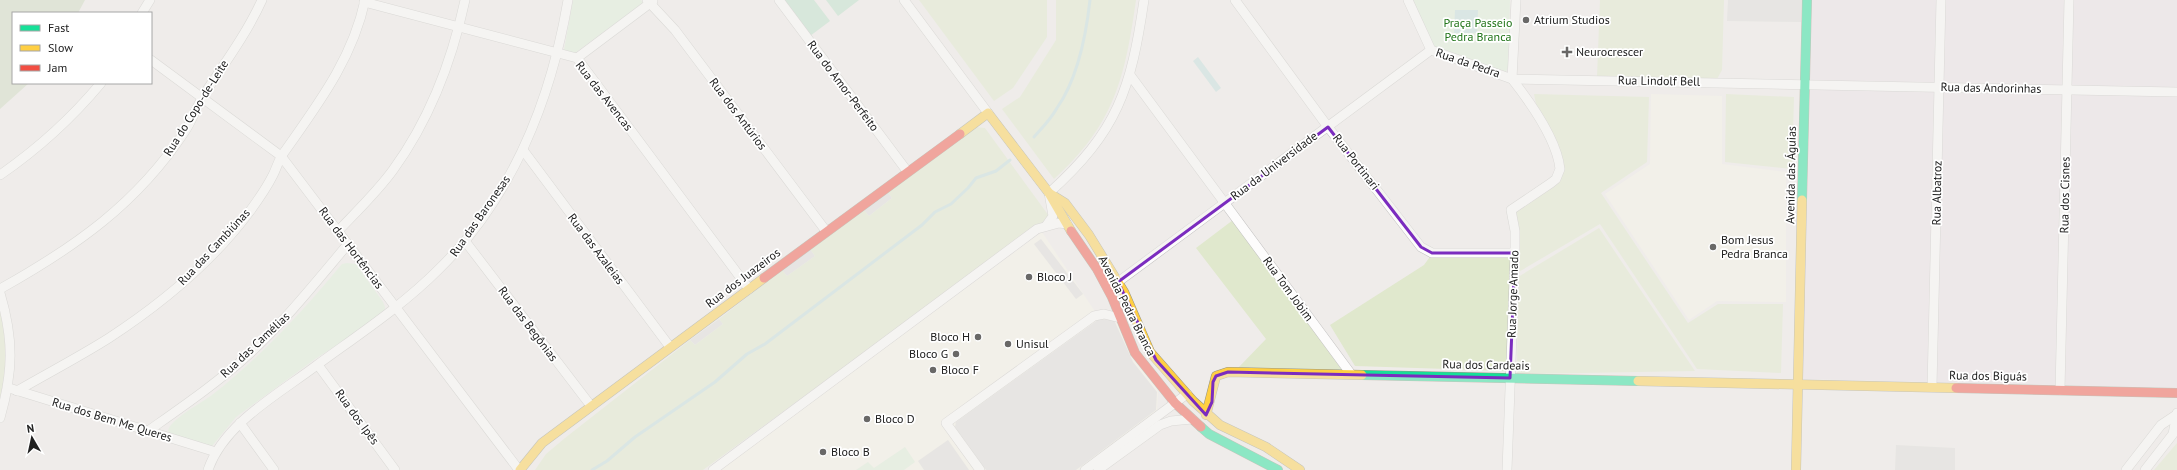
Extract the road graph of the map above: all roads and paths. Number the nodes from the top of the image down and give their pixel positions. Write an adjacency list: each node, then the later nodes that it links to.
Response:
1 (150, 0): 16 (street)
2 (262, 0): 29 (street, Rua do Copo-de-Leite)
3 (465, 0): 17 (street)
4 (568, 0): 19 (street, Rua das Baronesas)
5 (779, 0): 34 (street, Rua do Amor-Perfeito)
6 (904, 0): 30 (street, Avenida Pedra Branca)
7 (1144, 0): 22 (street)
8 (1235, 0): 31 (street, Rua Portinari)
9 (1408, 0): 18 (street, Rua da Pedra)
10 (1516, 0): 23 (street)
11 (1807, 0): 25 (street, Avenida das Águias)
12 (1941, 0): 26 (street, Rua Albatroz)
13 (2069, 0): 27 (street, Rua dos Cisnes)
14 (364, 1): 17 (street, Rua das Avencas); 33 (street, Rua das Cambiúnas)
15 (650, 1): 20 (street); 41 (street, Rua dos Antúrios)
16 (143, 12)
17 (459, 27): 19 (street, Rua das Avencas); 40 (street)
18 (1431, 50): 23 (street, Rua da Pedra); 31 (street, Rua da Universidade)
19 (558, 54): 20 (street, Rua das Avencas); 32 (street, Rua das Baronesas)
20 (576, 58): 47 (street, Rua das Avencas)
21 (152, 61): 29 (street, Rua das Hortências)
22 (1130, 75): 36 (street); 37 (street, Rua Tom Jobim)
23 (1512, 79): 25 (street, Rua Lindolf Bell); 44 (street, Rua Jorge Amado)
24 (100, 84): 35 (street)
25 (1805, 84): 26 (street, Rua das Andorinhas); 55 (street, Avenida das Águias)
26 (1939, 87): 27 (street, Rua das Andorinhas); 56 (street, Rua Albatroz)
27 (2067, 89): 28 (street, Rua das Andorinhas); 58 (street, Rua dos Cisnes)
28 (2177, 92)
29 (203, 97): 33 (street, Rua das Hortências); 46 (street, Rua do Copo-de-Leite)
30 (988, 113): 34 (street, Rua dos Juazeiros); 36 (street, Avenida Pedra Branca)
31 (1328, 126): 37 (street, Rua da Universidade); 44 (street, Rua Portinari)
32 (523, 150): 42 (street, Rua das Baronesas); 51 (street, Rua das Azaleias)
33 (281, 156): 40 (street, Rua das Hortências); 57 (street, Rua das Cambiúnas)
34 (907, 171): 41 (street, Rua dos Juazeiros)
35 (0, 175)
36 (1049, 193): 38 (street, Avenida Pedra Branca); 39 (street); 45 (street, Avenida Pedra Branca)
37 (1226, 203): 45 (street, Rua da Universidade); 53 (street, Rua Tom Jobim)
38 (1067, 224): 39 (street); 50 (street, Avenida Pedra Branca)
39 (1046, 226): 74 (street)
40 (338, 231): 43 (street, Rua das Hortências)
41 (826, 231): 47 (street, Rua dos Juazeiros)
42 (464, 241): 49 (street, Rua das Baronesas); 62 (street, Rua das Begônias)
43 (348, 244): 49 (street, Rua das Hortências); 68 (street, Rua das Camélias)
44 (1515, 253): 54 (street, Rua Jorge Amado)
45 (1118, 282): 60 (street, Avenida Pedra Branca)
46 (0, 289)
47 (749, 289): 51 (street, Rua dos Juazeiros)
48 (0, 293): 57 (street)
49 (396, 307): 52 (street, Rua das Baronesas); 73 (street, Rua das Hortências)
50 (1120, 318): 61 (street, Avenida Pedra Branca); 75 (street)
51 (670, 347): 62 (street, Rua dos Juazeiros)
52 (318, 365): 67 (street, Rua das Baronesas); 72 (street, Rua dos Ipês)
53 (1351, 374): 54 (street, Rua dos Cardeais); 64 (street, Rua dos Cardeais)
54 (1510, 378): 55 (street, Rua dos Cardeais); 80 (street, Rua Jorge Amado)
55 (1798, 384): 56 (street, Rua dos Biguás); 81 (street, Avenida das Águias)
56 (1932, 387): 58 (street, Rua dos Biguás)
57 (13, 389): 65 (street); 68 (street, Rua dos Bem Me Queres)
58 (2060, 390): 59 (street, Rua dos Biguás)
59 (2177, 393)
60 (1187, 394): 61 (street); 64 (street, Avenida Pedra Branca)
61 (1175, 403): 66 (street, Avenida Pedra Branca); 76 (street)
62 (591, 406): 73 (street, Rua dos Juazeiros)
63 (2177, 414): 82 (street); 83 (street)
64 (1206, 415): 79 (street, Avenida Pedra Branca)
65 (0, 418)
66 (1192, 419): 77 (street); 78 (street, Avenida Pedra Branca)
67 (240, 423): 69 (street, Rua das Baronesas); 71 (street)
68 (148, 431): 69 (street, Rua dos Bem Me Queres)
69 (216, 452): 70 (street, Rua das Baronesas)
70 (208, 470)
71 (274, 470)
72 (395, 470)
73 (520, 470)
74 (713, 470)
75 (980, 470)
76 (1085, 470)
77 (1098, 470)
78 (1278, 470)
79 (1300, 470)
80 (1507, 470)
81 (1796, 470)
82 (2126, 470)
83 (2145, 470)

